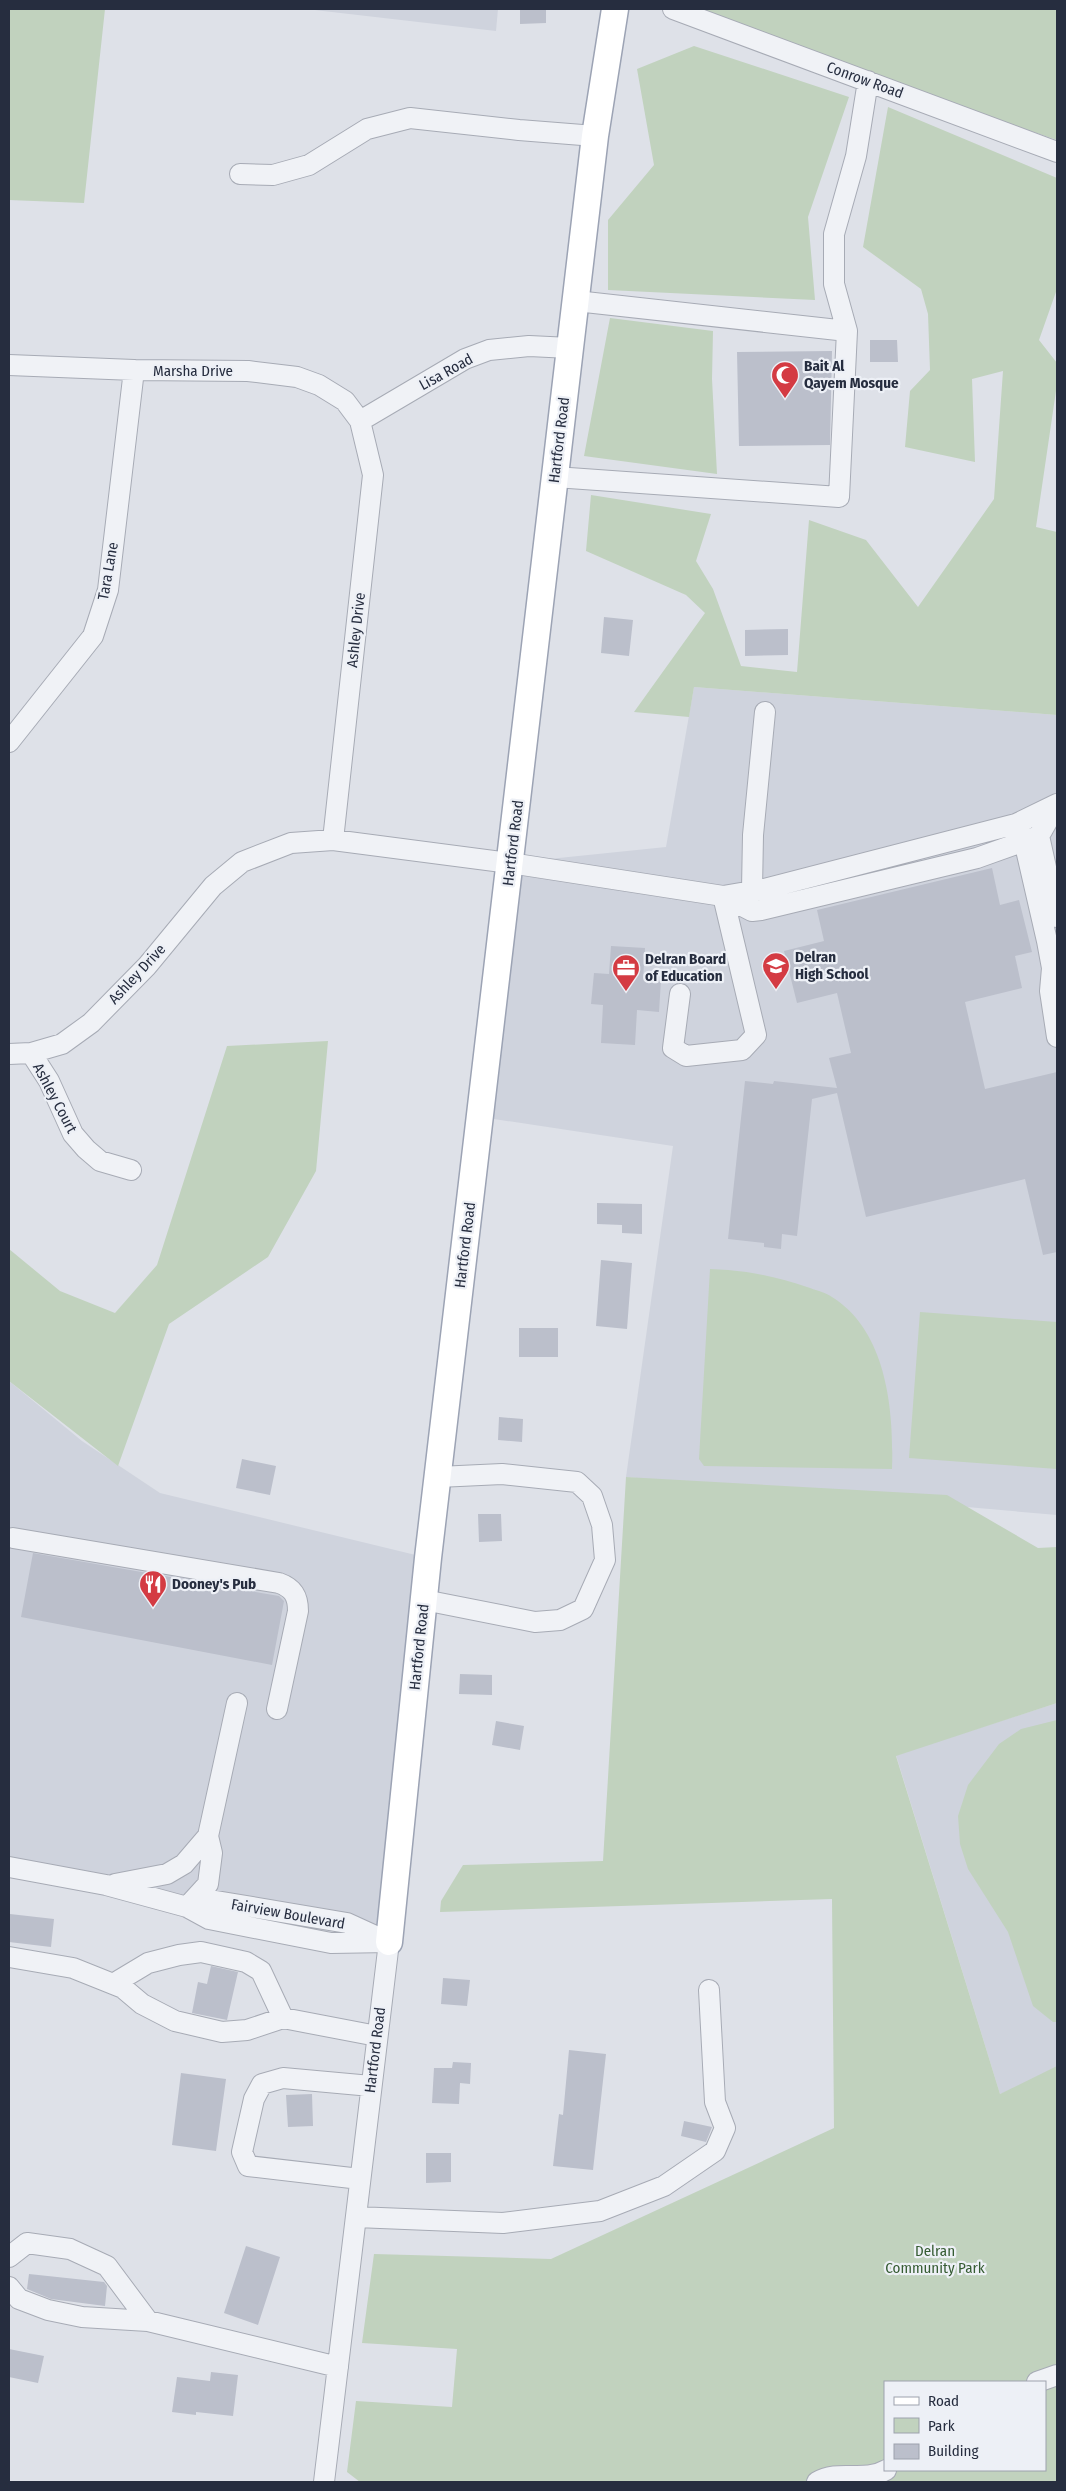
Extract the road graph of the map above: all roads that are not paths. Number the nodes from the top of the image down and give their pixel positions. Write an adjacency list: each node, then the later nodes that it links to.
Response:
1 (615, 9): 4 (main road, Hartford Road)
2 (673, 9): 3 (street, Conrow Road)
3 (868, 81): 5 (street, Conrow Road); 8 (street)
4 (595, 136): 6 (street); 7 (main road, Hartford Road)
5 (1057, 152)
6 (240, 174)
7 (576, 301): 8 (street); 9 (main road, Hartford Road)
8 (847, 331): 13 (street)
9 (570, 348): 12 (street, Lisa Road); 13 (main road, Hartford Road)
10 (9, 365): 11 (street, Marsha Drive)
11 (134, 370): 12 (street, Marsha Drive); 15 (street, Tara Lane)
12 (360, 421): 18 (street, Ashley Drive)
13 (555, 477): 19 (main road, Hartford Road)
14 (766, 712): 20 (street)
15 (9, 742)
16 (1057, 804): 17 (street); 20 (street)
17 (1031, 839): 21 (street); 22 (street); 24 (street)
18 (333, 840): 19 (street, Ashley Drive); 25 (street, Ashley Drive)
19 (510, 863): 21 (street, Ashley Drive); 28 (main road, Hartford Road)
20 (752, 889): 21 (street)
21 (723, 896): 23 (street)
22 (1057, 917)
23 (680, 994)
24 (1057, 1037)
25 (31, 1053): 26 (street, Ashley Drive); 27 (street, Ashley Court)
26 (9, 1054)
27 (131, 1170)
28 (438, 1477): 30 (main road, Hartford Road); 30 (street)
29 (10, 1539): 32 (street)
30 (424, 1600): 37 (main road, Hartford Road)
31 (237, 1703): 33 (street)
32 (278, 1709)
33 (208, 1836): 35 (street); 36 (street)
34 (9, 1867): 35 (street)
35 (106, 1885): 36 (street)
36 (187, 1907): 37 (street, Fairview Boulevard)
37 (389, 1942): 42 (street, Hartford Road)
38 (9, 1957): 39 (street)
39 (113, 1984): 41 (street); 41 (street)
40 (709, 1990): 45 (street)
41 (283, 2018): 42 (street)
42 (377, 2036): 43 (street, Hartford Road)
43 (371, 2086): 44 (street, Hartford Road); 44 (street)
44 (360, 2179): 45 (street, Hartford Road)
45 (356, 2217): 49 (street, Hartford Road)
46 (9, 2257): 48 (street)
47 (9, 2287): 48 (street)
48 (148, 2321): 49 (street)
49 (338, 2366): 53 (street, Hartford Road)
50 (1057, 2375): 51 (street)
51 (1040, 2381)
52 (878, 2476): 54 (street)
53 (328, 2479)
54 (817, 2482)

